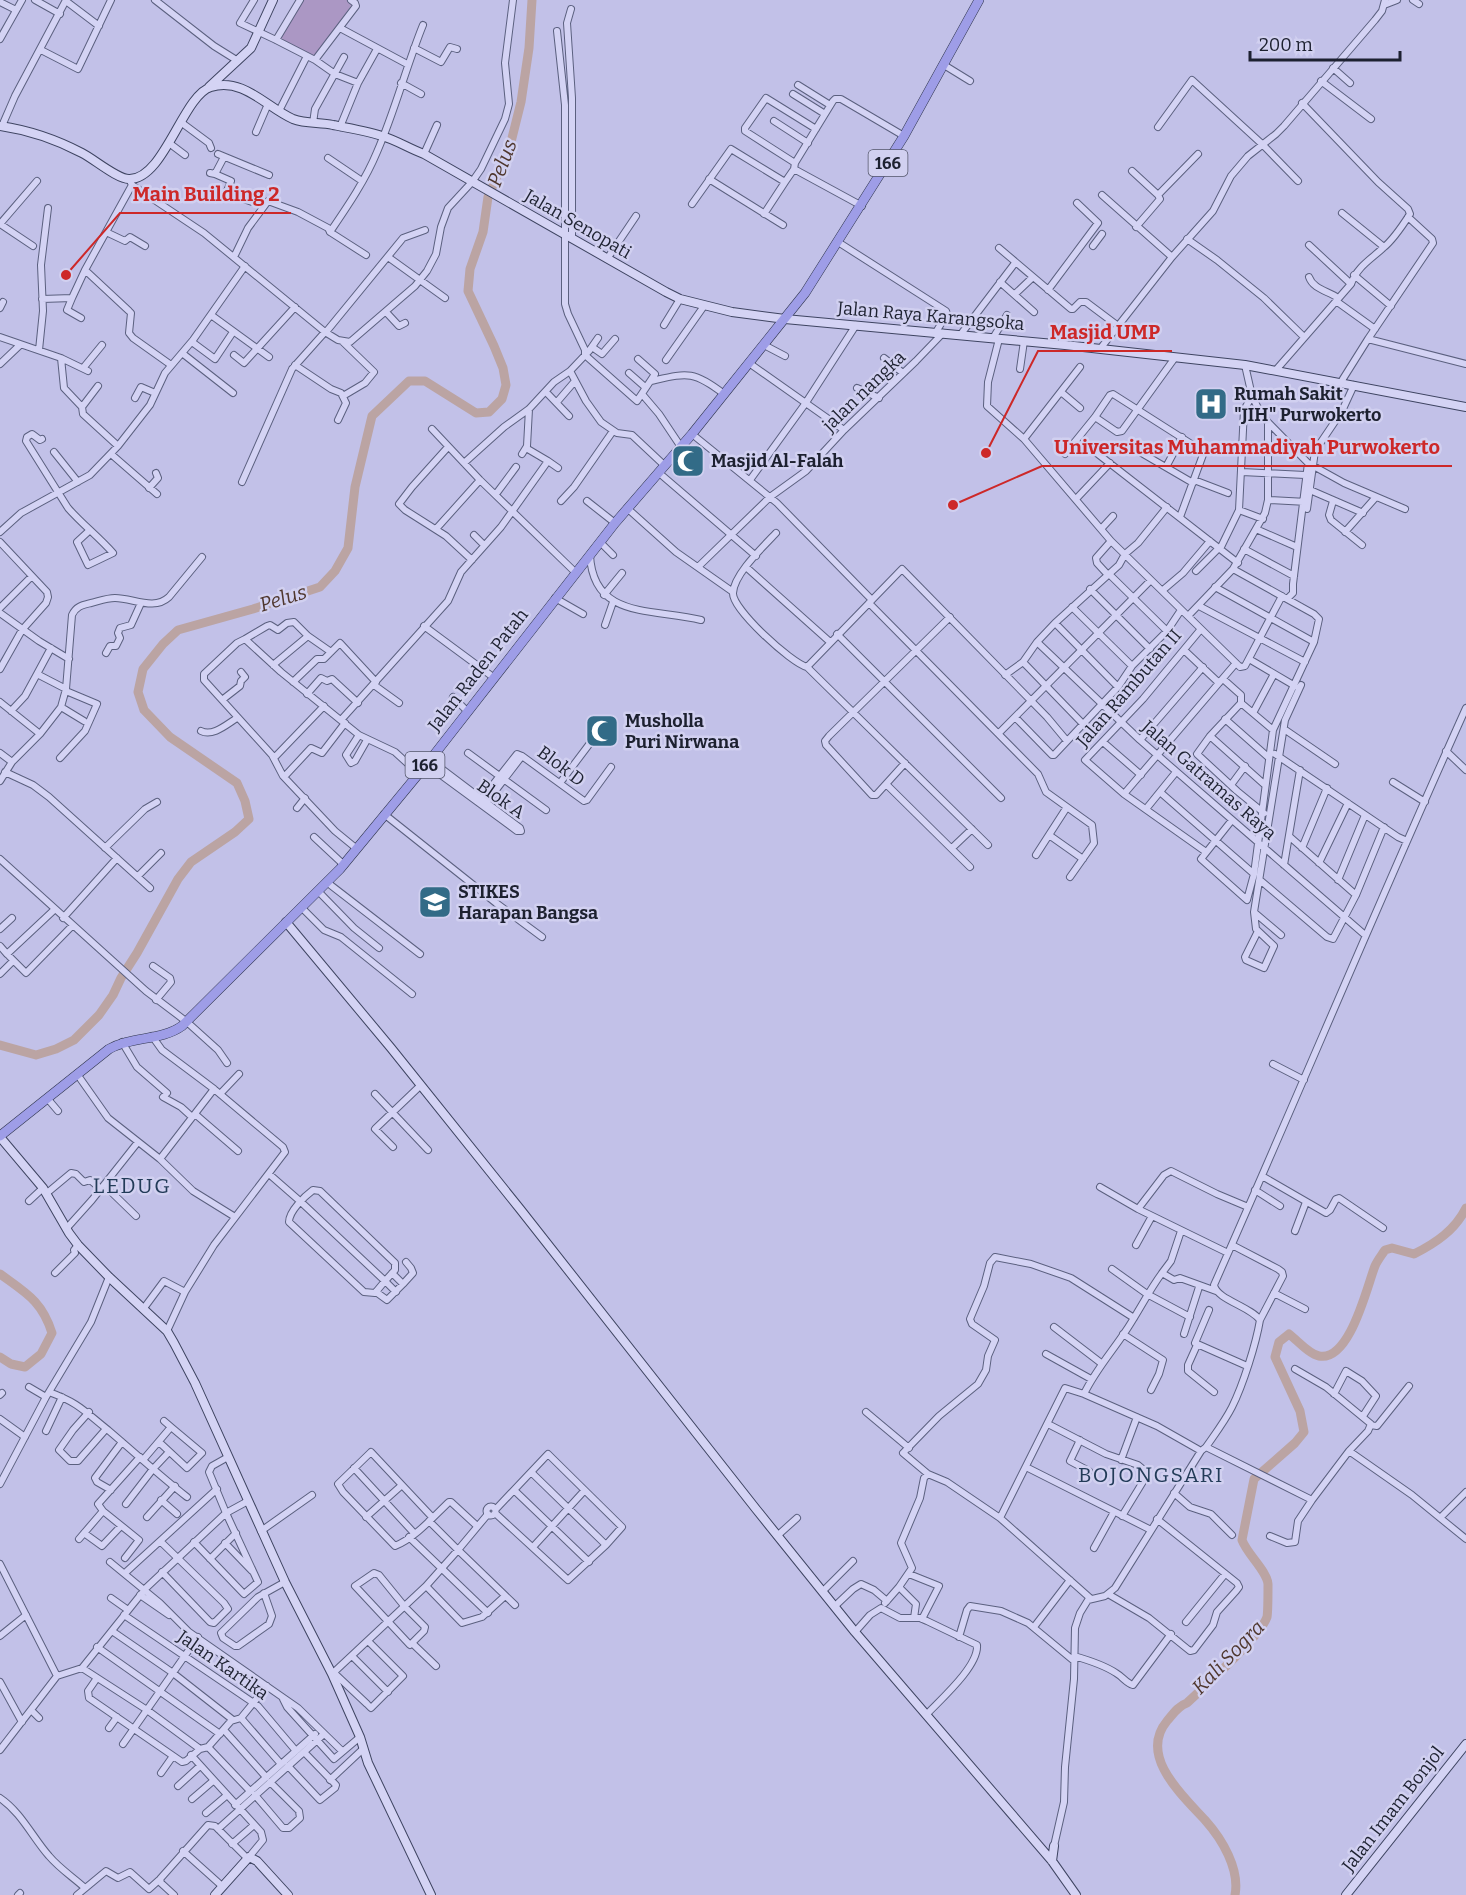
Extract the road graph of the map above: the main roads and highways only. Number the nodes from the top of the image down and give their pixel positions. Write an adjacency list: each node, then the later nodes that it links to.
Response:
1 (979, 0): 2 (main road, Jalan Raden Patah / 166)
2 (0, 1137)

